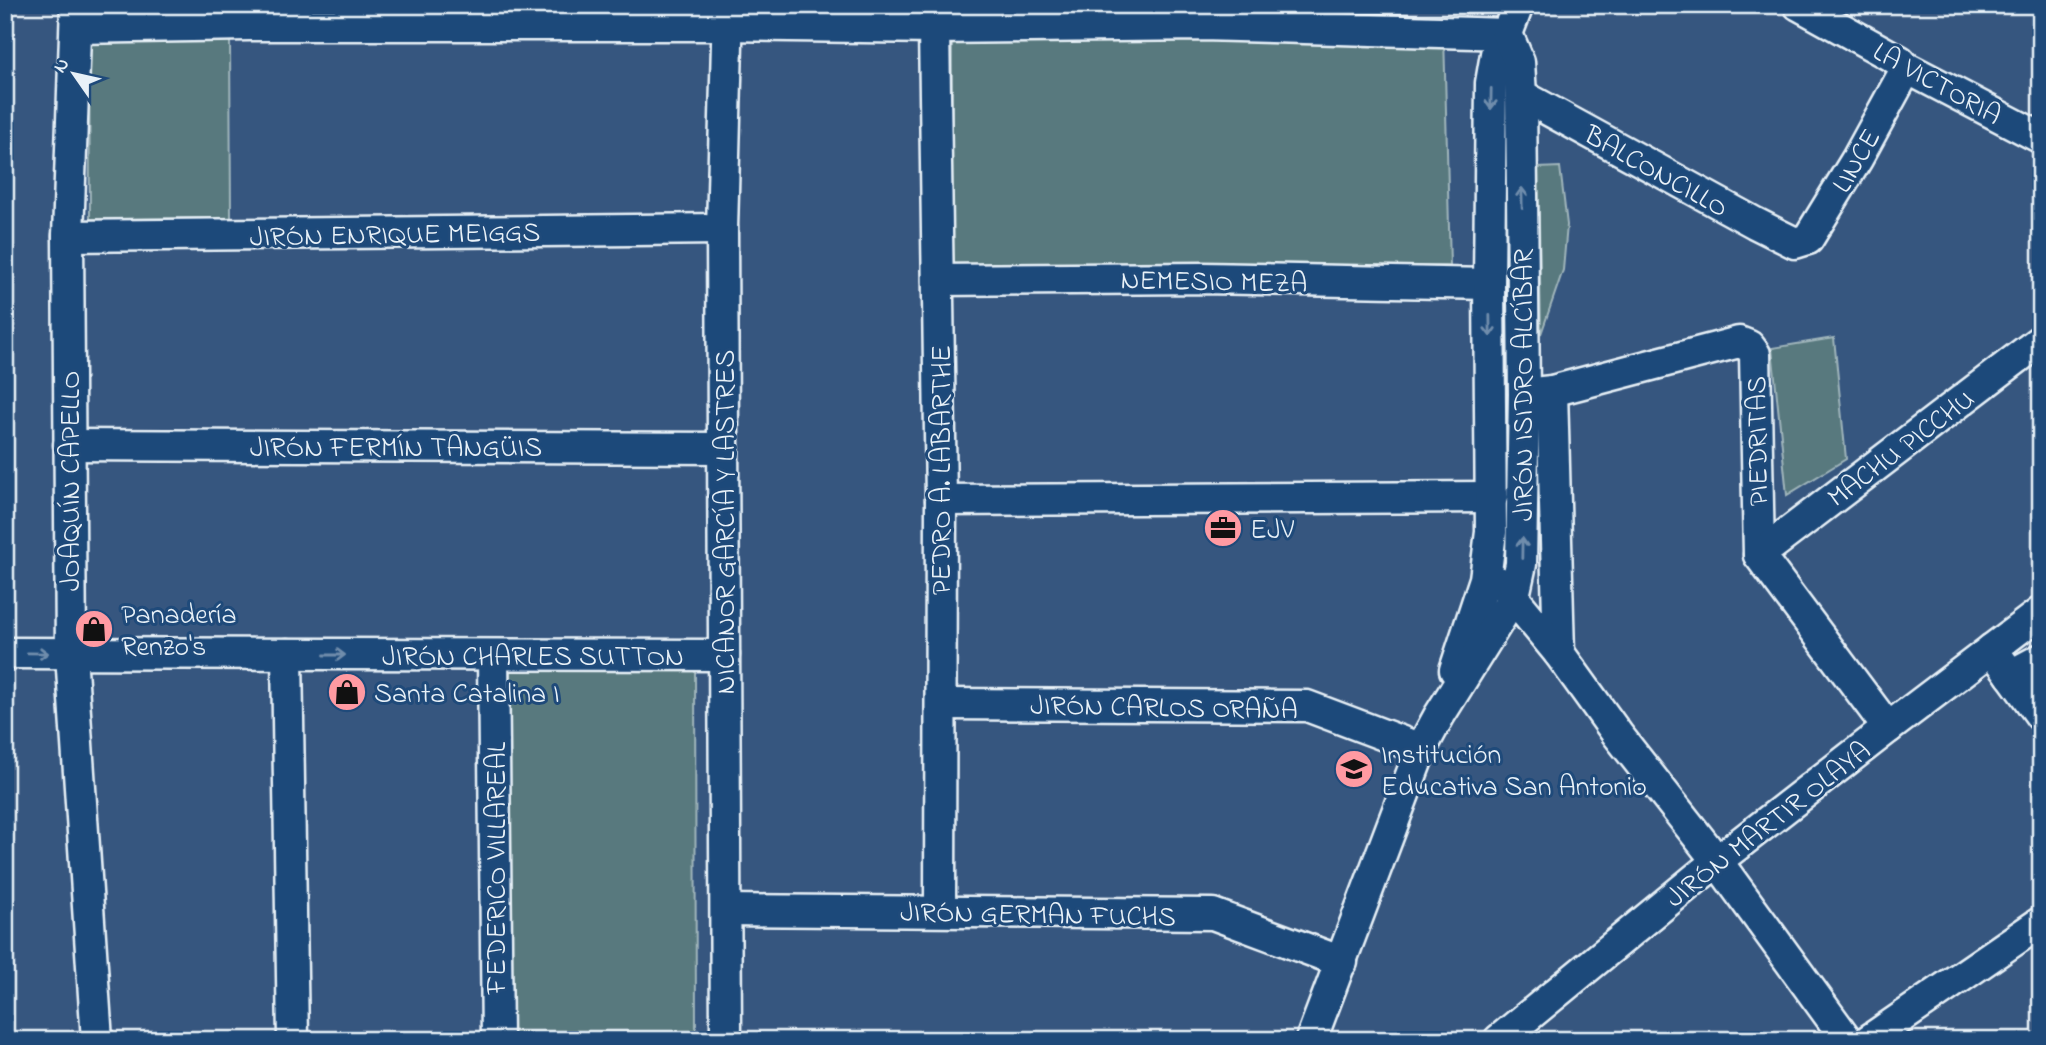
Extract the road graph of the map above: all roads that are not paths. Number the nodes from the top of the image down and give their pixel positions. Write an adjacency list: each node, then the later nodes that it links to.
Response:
1 (1518, 5): 6 (street, JIRÓN ISIDRO ALCÍBAR)
2 (1799, 5): 7 (street, LA VICTORIA)
3 (728, 15): 4 (street); 5 (street); 10 (street, NICANOR GARCÍA Y LASTRES)
4 (76, 17): 11 (street, JOAQUÍN CAPELLO)
5 (934, 28): 6 (street); 13 (street, PEDRO A. LABARTHE)
6 (1507, 34): 8 (street, JIRÓN ISIDRO ALCÍBAR); 14 (street, JIRÓN ISIDRO ALCÍBAR, one-way to 14)
7 (1905, 67): 9 (street, LA VICTORIA); 12 (street, LINCE)
8 (1521, 94): 12 (street, BALCONCILLO); 16 (street, JIRÓN ISIDRO ALCÍBAR, one-way to 8)
9 (2041, 138)
10 (722, 229): 11 (street, JIRÓN ENRIQUE MEIGGS); 18 (street, NICANOR GARCÍA Y LASTRES)
11 (68, 236): 17 (street, JOAQUÍN CAPELLO)
12 (1795, 243)
13 (938, 280): 14 (street, NEMESIO MEZA); 20 (street, PEDRO A. LABARTHE)
14 (1489, 285): 19 (street, JIRÓN ISIDRO ALCÍBAR, one-way to 19)
15 (2041, 340): 21 (street, MACHU PICCHU)
16 (1538, 392): 21 (street, PIEDRITAS); 23 (street, JIRÓN ISIDRO ALCÍBAR, one-way to 16); 27 (street)
17 (69, 444): 18 (street, JIRÓN FERMÍN TANGÜIS); 28 (street, JOAQUÍN CAPELLO)
18 (723, 448): 31 (street, NICANOR GARCÍA Y LASTRES)
19 (1492, 497): 20 (street); 22 (street, JIRÓN ISIDRO ALCÍBAR)
20 (941, 500): 34 (street, PEDRO A. LABARTHE)
21 (1759, 555): 37 (street)
22 (1487, 568): 23 (street); 35 (street, JIRÓN ISIDRO ALCÍBAR)
23 (1514, 596): 27 (street); 35 (street, JIRÓN ISIDRO ALCÍBAR)
24 (2041, 612): 25 (street, JIRÓN MARTIR OLAYA)
25 (1992, 649): 33 (street); 37 (street, JIRÓN MARTIR OLAYA)
26 (5, 653): 28 (street, JIRÓN CHARLES SUTTON, one-way to 28)
27 (1559, 653): 39 (street)
28 (71, 654): 29 (street, JIRÓN CHARLES SUTTON); 44 (street, JOAQUÍN CAPELLO)
29 (286, 654): 30 (street, JIRÓN CHARLES SUTTON, one-way to 30); 45 (street)
30 (493, 655): 31 (street, JIRÓN CHARLES SUTTON); 46 (street, FEDERICO VILLAREAL)
31 (724, 655): 40 (street, NICANOR GARCÍA Y LASTRES)
32 (2041, 659): 33 (street)
33 (2011, 675): 36 (street)
34 (941, 704): 38 (street, JIRÓN CARLOS ORAÑA); 41 (street, PEDRO A. LABARTHE)
35 (1439, 716): 38 (street, JIRÓN ISIDRO ALCÍBAR)
36 (2041, 716)
37 (1888, 728): 39 (street, JIRÓN MARTIR OLAYA)
38 (1421, 749): 43 (street, JIRÓN ISIDRO ALCÍBAR)
39 (1717, 861): 49 (street, JIRÓN MARTIR OLAYA); 50 (street)
40 (726, 910): 41 (street, JIRÓN GERMAN FUCHS); 47 (street, NICANOR GARCÍA Y LASTRES)
41 (940, 911): 43 (street, JIRÓN GERMAN FUCHS)
42 (2041, 922): 51 (street)
43 (1342, 962): 48 (street, JIRÓN ISIDRO ALCÍBAR)
44 (97, 1040)
45 (293, 1040)
46 (496, 1040)
47 (726, 1040)
48 (1311, 1040)
49 (1499, 1040)
50 (1847, 1040)
51 (1869, 1040)

